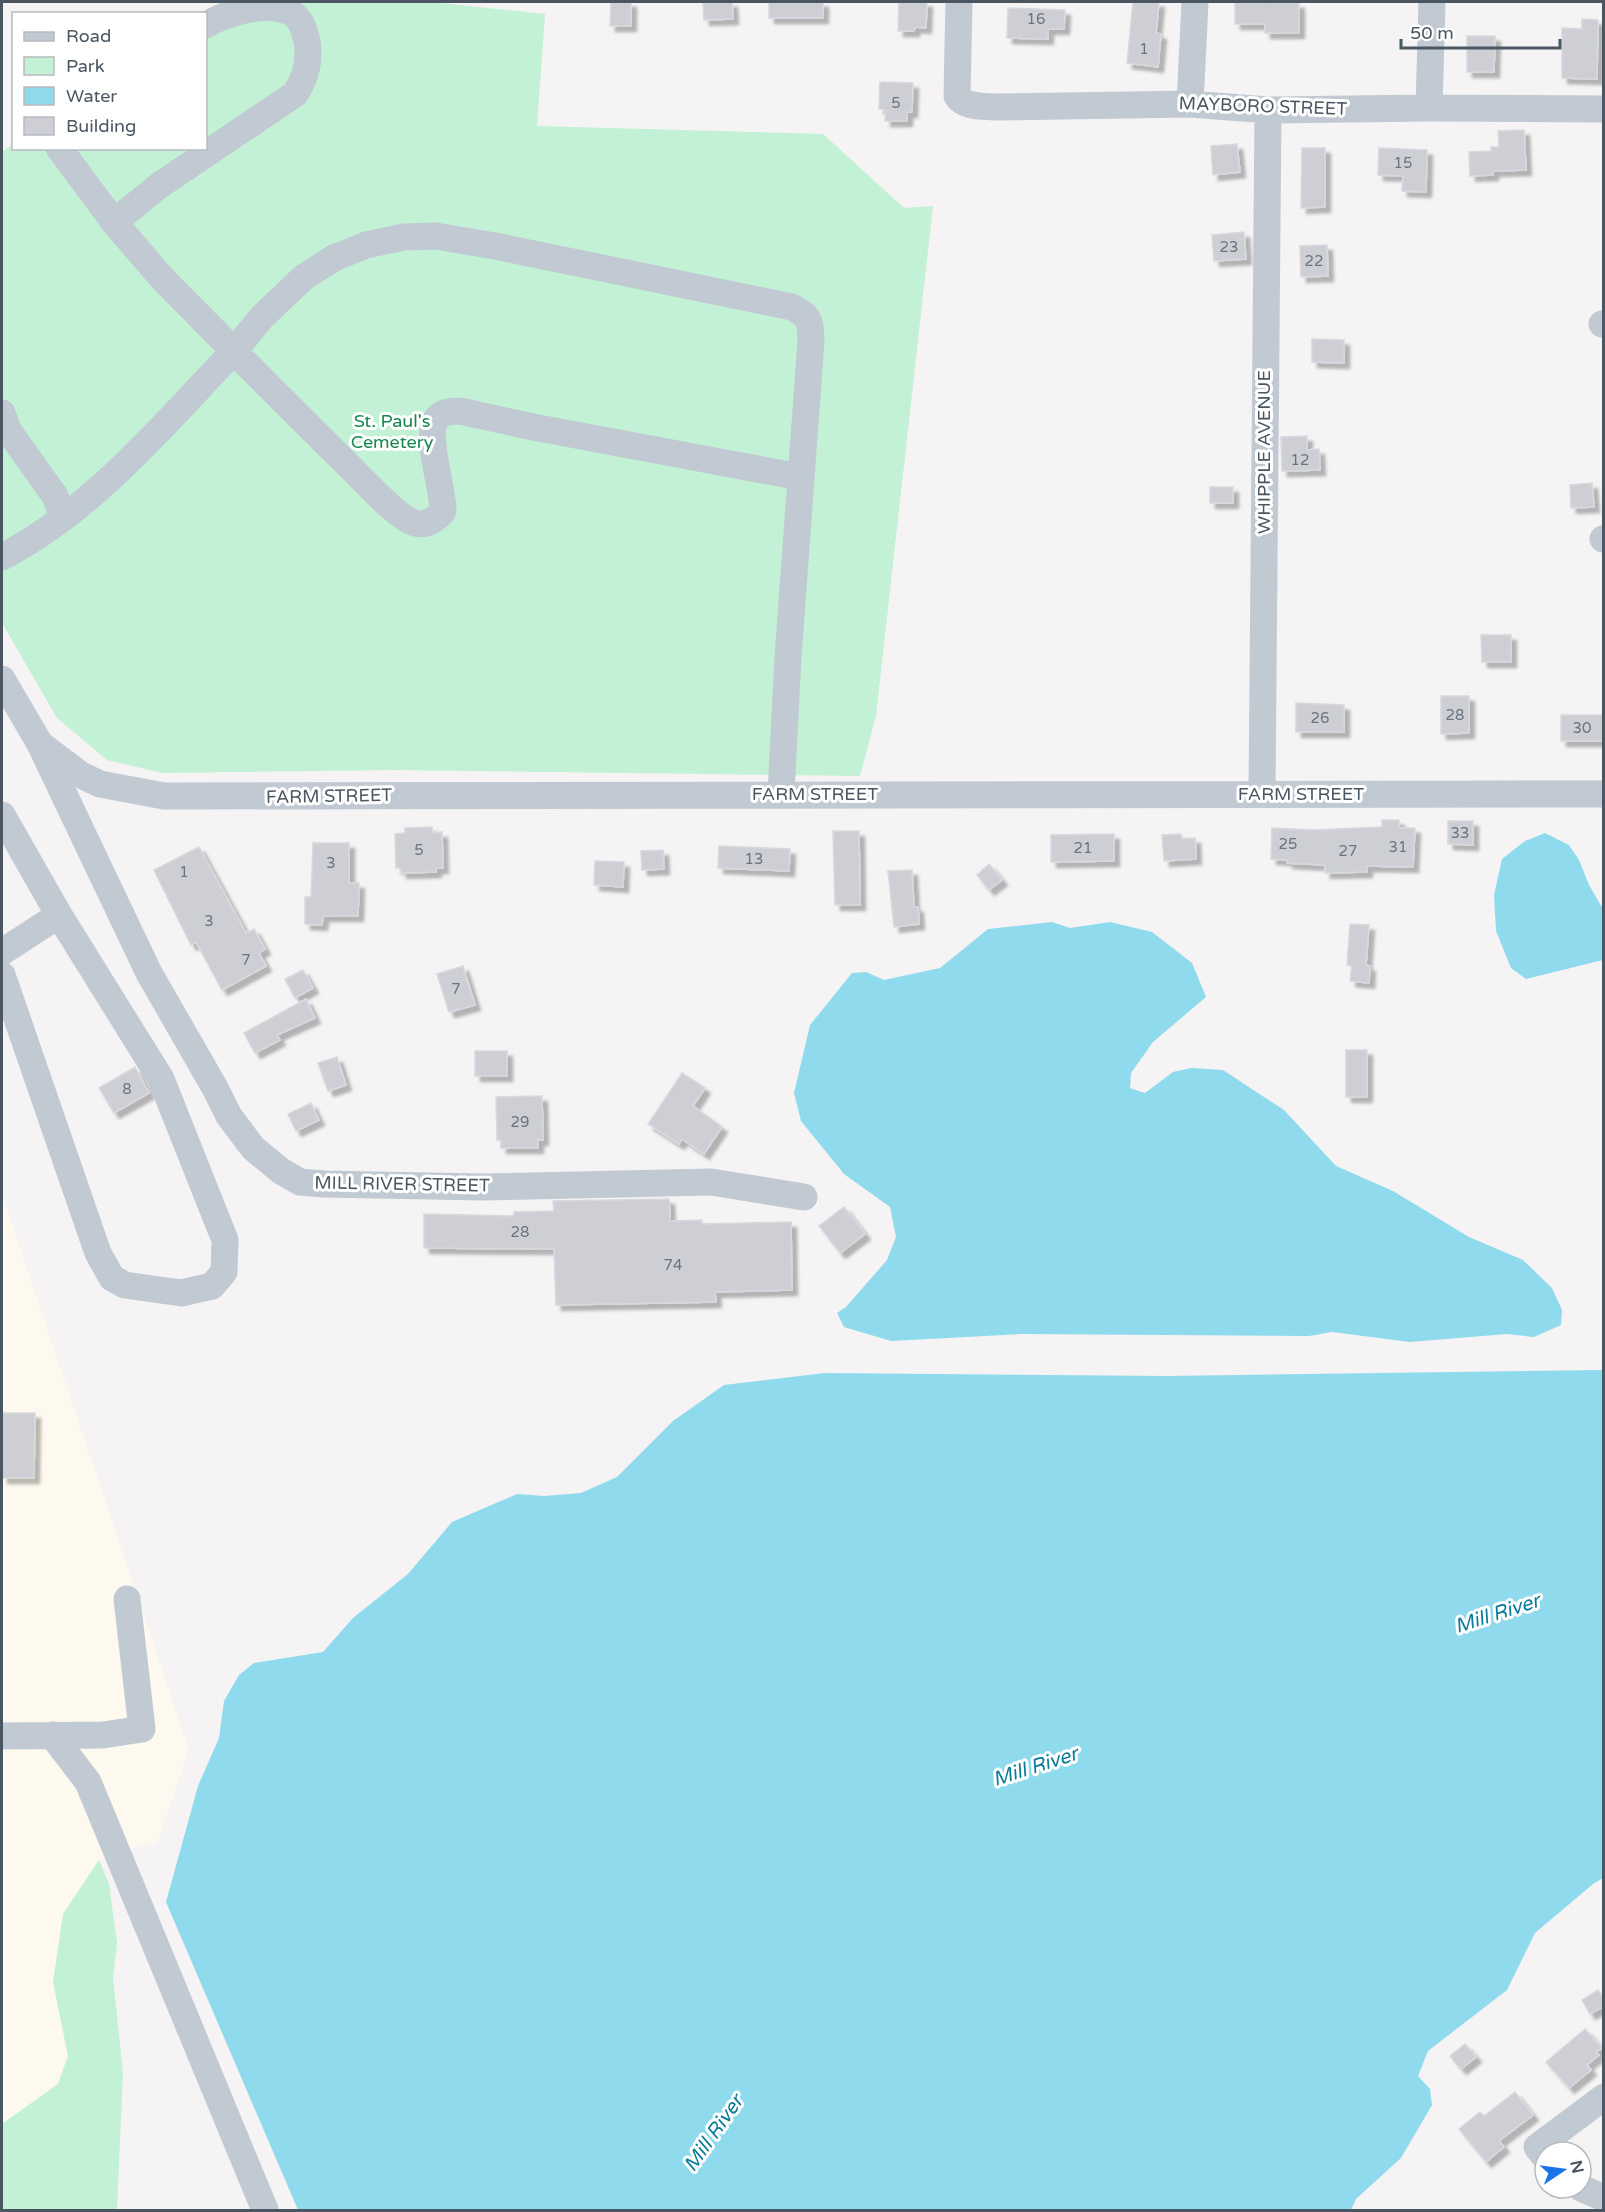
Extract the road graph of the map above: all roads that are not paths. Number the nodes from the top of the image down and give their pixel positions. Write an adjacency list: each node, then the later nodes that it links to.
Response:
1 (959, 2): 5 (street, MAYBORO STREET)
2 (1195, 2): 5 (street)
3 (1432, 2): 6 (street)
4 (207, 24): 10 (street)
5 (1190, 104): 8 (street, MAYBORO STREET)
6 (1429, 108): 7 (street, MAYBORO STREET); 8 (street, MAYBORO STREET)
7 (1604, 109)
8 (1268, 110): 19 (street, WHIPPLE AVENUE)
9 (60, 150): 10 (street)
10 (114, 222): 11 (street)
11 (234, 351): 13 (street); 13 (street); 14 (street)
12 (4, 426): 14 (street)
13 (800, 477): 18 (street)
14 (63, 518): 15 (street)
15 (2, 557)
16 (2, 679): 17 (street, MILL RIVER STREET)
17 (40, 744): 18 (street, FARM STREET); 25 (street, MILL RIVER STREET)
18 (780, 794): 19 (street, FARM STREET)
19 (1263, 794): 20 (street, FARM STREET)
20 (1604, 794)
21 (2, 815): 22 (street)
22 (59, 915): 23 (street); 24 (street)
23 (2, 952)
24 (2, 975)
25 (804, 1197)
26 (127, 1599): 27 (street)
27 (52, 1735): 28 (street); 31 (street)
28 (2, 1736)
29 (1604, 2097): 30 (street)
30 (1547, 2140)
31 (265, 2211)

